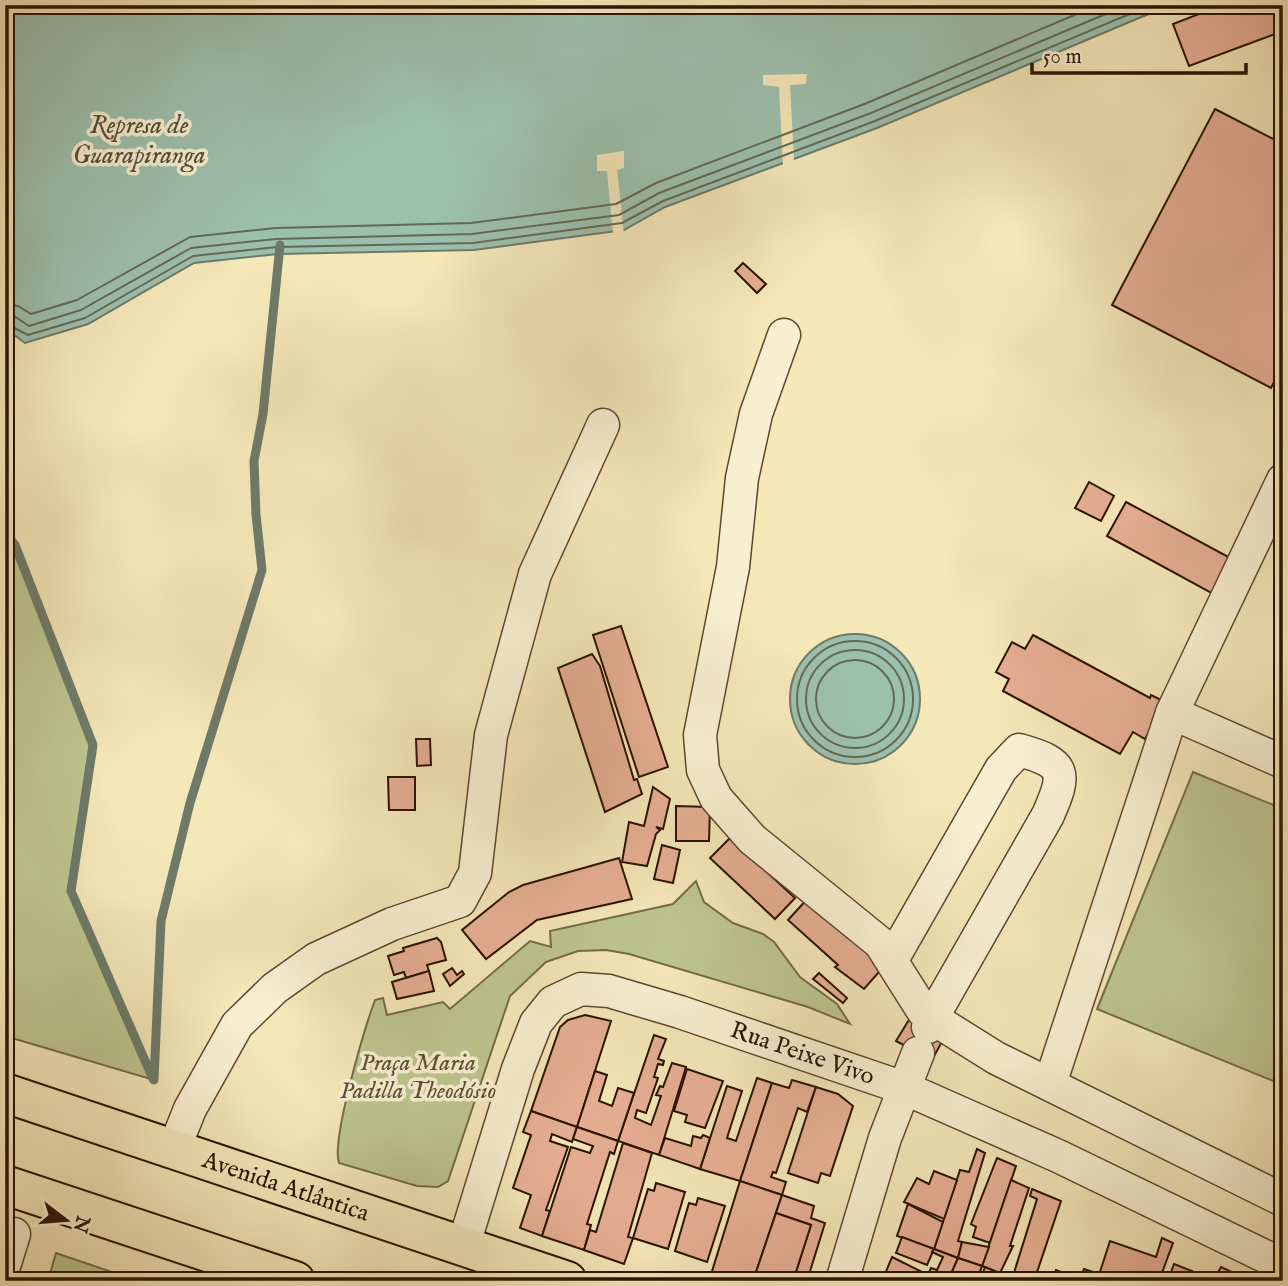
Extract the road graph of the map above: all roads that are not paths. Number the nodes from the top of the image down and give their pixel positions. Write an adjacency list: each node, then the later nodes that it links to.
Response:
1 (784, 335): 6 (street)
2 (603, 425): 11 (street)
3 (1283, 480): 4 (street)
4 (1172, 713): 5 (street); 8 (street)
5 (1283, 762)
6 (893, 958): 7 (street); 7 (street)
7 (926, 1033): 8 (street); 9 (street)
8 (1050, 1084): 13 (street)
9 (904, 1088): 14 (street, Rua Peixe Vivo); 15 (street, Rua Peixe Vivo); 20 (street)
10 (5, 1093): 11 (main road, Avenida Atlântica)
11 (174, 1149): 14 (main road, Avenida Atlântica)
12 (5, 1185): 17 (main road)
13 (1283, 1200)
14 (463, 1247): 16 (main road, Avenida Atlântica)
15 (1283, 1265)
16 (526, 1272): 19 (main road, Avenida Atlântica)
17 (256, 1274): 18 (main road)
18 (295, 1281)
19 (567, 1281)
20 (842, 1281)

